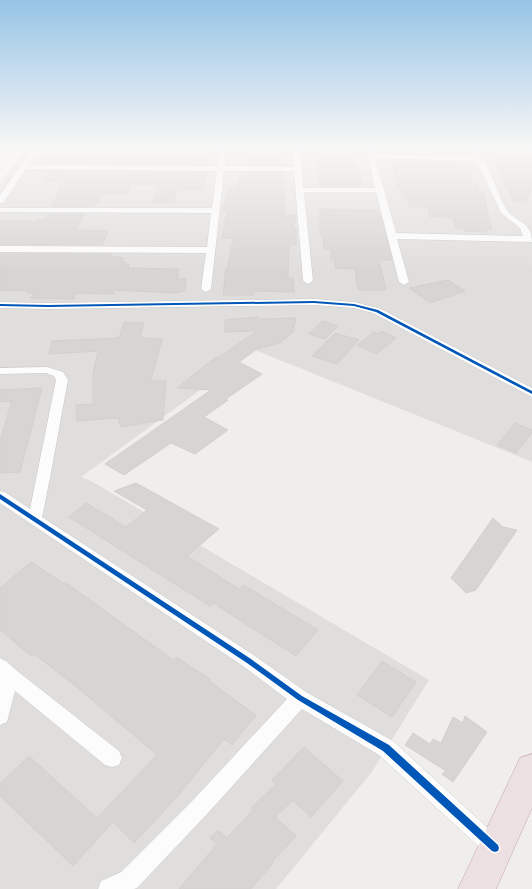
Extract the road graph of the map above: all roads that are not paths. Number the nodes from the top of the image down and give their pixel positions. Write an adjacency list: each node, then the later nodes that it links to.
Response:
1 (7, 190): 6 (street)
2 (218, 190): 8 (street)
3 (300, 190): 13 (street)
4 (380, 190): 9 (street)
5 (494, 190): 10 (street)
6 (0, 201)
7 (0, 210): 8 (street)
8 (216, 211): 12 (street)
9 (392, 236): 10 (street); 14 (street)
10 (530, 239)
11 (0, 249): 12 (street)
12 (211, 250): 15 (street)
13 (308, 281)
14 (404, 282)
15 (206, 289)
16 (0, 305): 18 (street)
17 (0, 371): 20 (street)
18 (532, 393)
19 (0, 496): 20 (street)
20 (35, 518): 22 (street)
21 (5, 671): 23 (street); 24 (street)
22 (300, 698): 26 (street); 27 (street)
23 (0, 716)
24 (112, 758)
25 (532, 770): 26 (highway)
26 (495, 848): 28 (highway)
27 (109, 889)
28 (477, 889)

